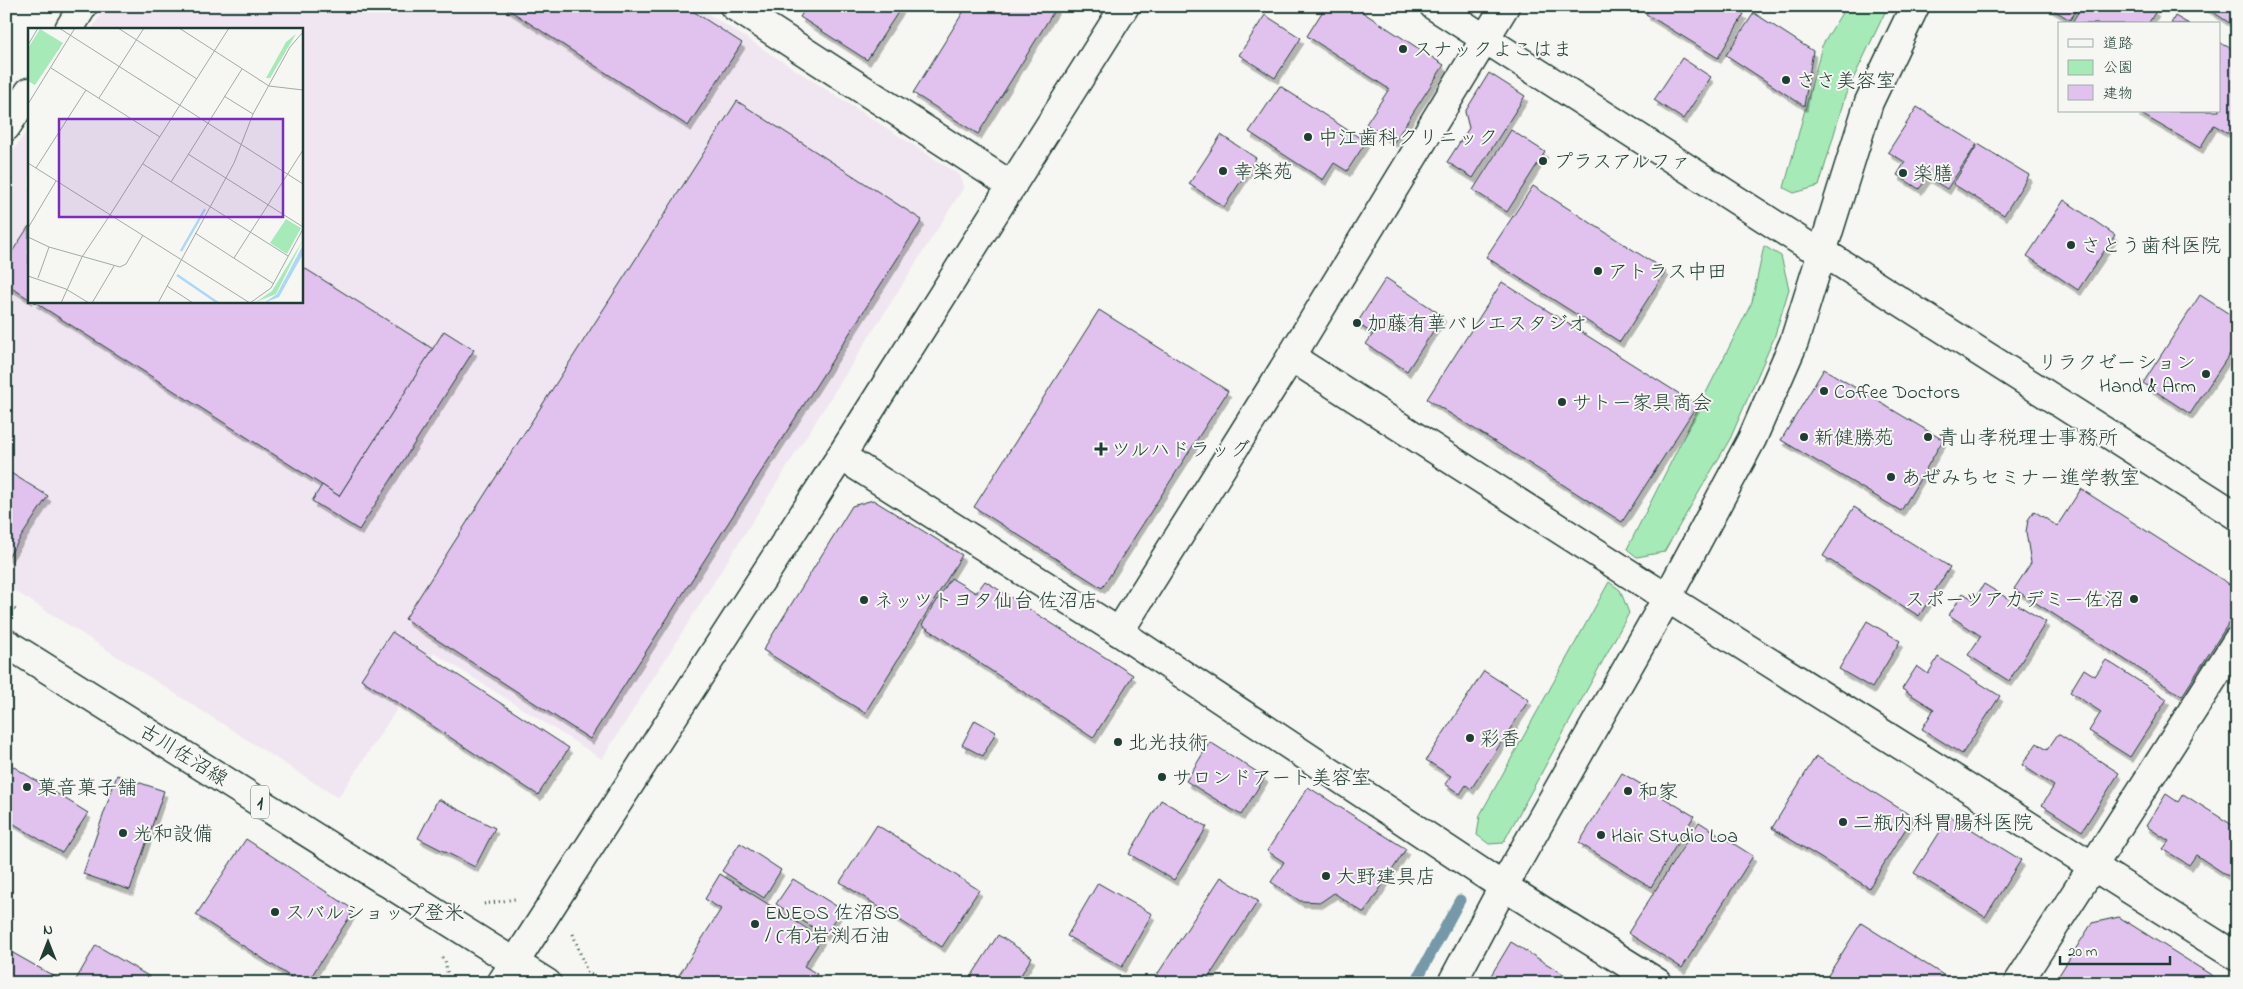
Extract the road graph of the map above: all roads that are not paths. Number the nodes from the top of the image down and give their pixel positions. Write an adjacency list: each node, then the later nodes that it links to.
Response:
1 (83, 6): 7 (street)
2 (734, 6): 11 (street)
3 (1125, 6): 11 (street)
4 (1434, 6): 8 (street)
5 (1505, 6): 8 (street)
6 (1915, 6): 12 (street)
7 (70, 28)
8 (1484, 39): 12 (street); 13 (street)
9 (28, 94): 10 (street)
10 (6, 127)
11 (1012, 186): 14 (street)
12 (1823, 252): 15 (street); 16 (street)
13 (1291, 356): 16 (street); 17 (street)
14 (841, 456): 17 (street); 23 (street)
15 (2237, 516)
16 (1667, 598): 20 (street); 21 (street)
17 (1119, 632): 21 (street)
18 (2237, 641): 20 (street)
19 (6, 642): 23 (street, 古川佐沼線 / 1)
20 (2092, 867): 22 (street); 27 (street)
21 (1503, 887): 25 (street); 26 (street)
22 (2237, 957)
23 (508, 972): 24 (street, 古川佐沼線 / 1)
24 (548, 983)
25 (1452, 983)
26 (1658, 983)
27 (2018, 983)

